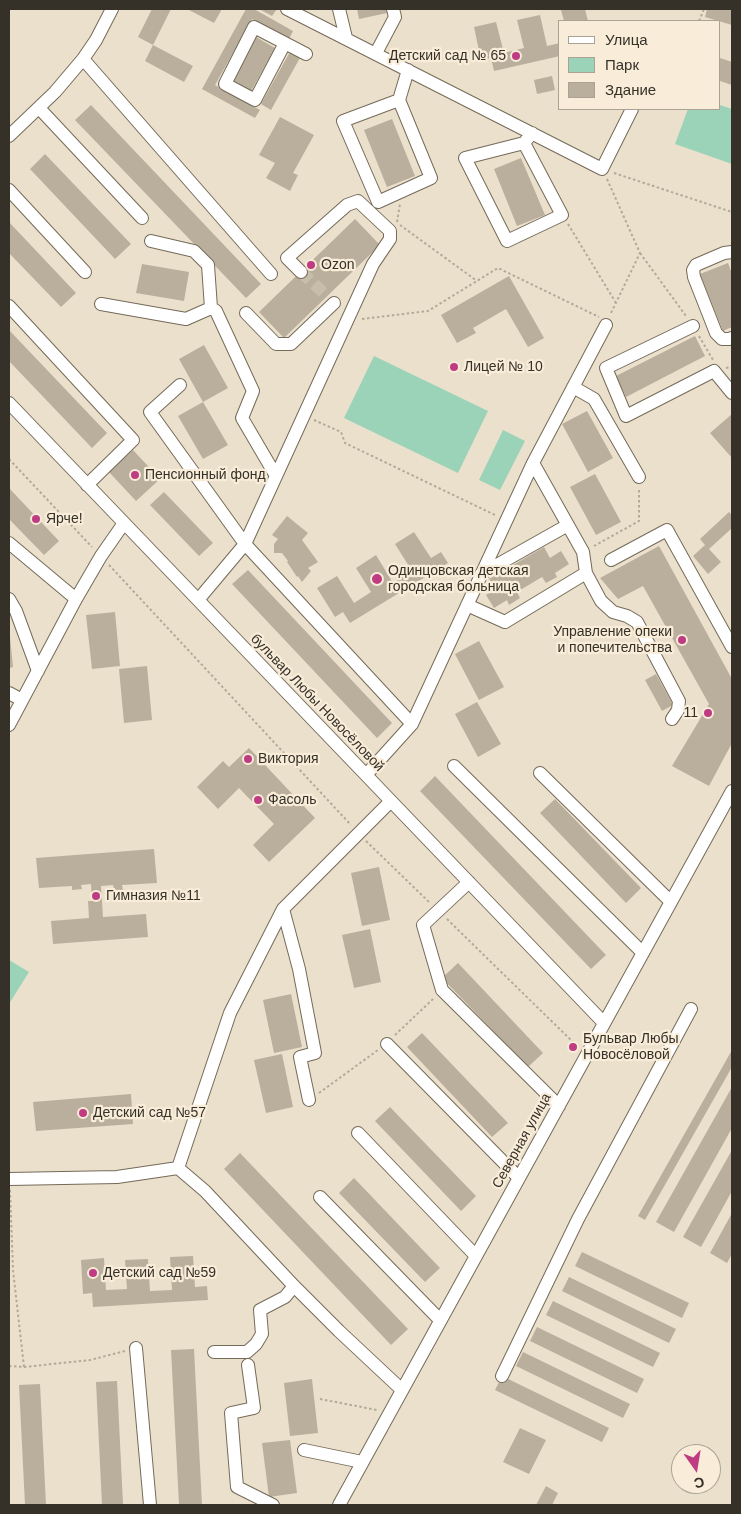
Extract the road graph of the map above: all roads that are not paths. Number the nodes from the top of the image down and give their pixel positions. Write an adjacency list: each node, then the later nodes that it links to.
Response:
1 (112, 9): 9 (street)
2 (287, 9): 5 (street)
3 (339, 9): 5 (street)
4 (393, 9): 7 (street)
5 (346, 38): 7 (street)
6 (285, 43): 6 (street); 8 (street)
7 (376, 53): 10 (street)
8 (306, 54)
9 (84, 59): 12 (street); 23 (street)
10 (408, 70): 11 (street); 14 (street)
11 (399, 100): 11 (street)
12 (39, 108): 15 (street); 18 (street)
13 (632, 110): 14 (street)
14 (532, 133): 16 (street)
15 (9, 136)
16 (524, 143): 16 (street)
17 (9, 190): 21 (street)
18 (142, 218)
19 (151, 241): 26 (street)
20 (732, 252): 31 (street)
21 (85, 272)
22 (300, 272): 28 (street)
23 (271, 274)
24 (101, 304): 26 (street)
25 (9, 306): 39 (street)
26 (210, 308): 37 (street)
27 (246, 313): 28 (street)
28 (349, 317): 37 (street)
29 (607, 323): 33 (street)
30 (693, 326): 34 (street)
31 (732, 338)
32 (180, 385): 43 (street)
33 (573, 387): 36 (street); 38 (street)
34 (732, 393)
35 (9, 403): 39 (street, бульвар Любы Новосёловой)
36 (533, 463): 41 (street); 46 (street)
37 (276, 476): 43 (street)
38 (639, 477)
39 (87, 485): 40 (street, бульвар Любы Новосёловой)
40 (124, 523): 48 (street); 49 (street, бульвар Любы Новосёловой)
41 (568, 525): 45 (street); 46 (street)
42 (9, 542): 48 (street)
43 (245, 544): 49 (street); 56 (street)
44 (611, 560): 51 (street)
45 (586, 573): 50 (street); 55 (street)
46 (481, 574): 50 (street)
47 (9, 599): 52 (street)
48 (76, 599): 52 (street)
49 (198, 600): 60 (street, бульвар Любы Новосёловой)
50 (467, 605): 56 (street)
51 (732, 647)
52 (38, 671): 54 (street)
53 (9, 693): 54 (street)
54 (22, 700): 57 (street)
55 (672, 719)
56 (412, 724): 60 (street)
57 (9, 725)
58 (454, 766): 66 (street)
59 (540, 773): 64 (street)
60 (366, 775): 62 (street, бульвар Любы Новосёловой)
61 (732, 791): 64 (street, Северная улица)
62 (391, 801): 63 (street, бульвар Любы Новосёловой); 65 (street)
63 (469, 882): 68 (street, бульвар Любы Новосёловой); 71 (street)
64 (671, 902): 66 (street, Северная улица)
65 (283, 909): 70 (street); 73 (street)
66 (643, 953): 68 (street, Северная улица)
67 (691, 1009): 83 (street)
68 (604, 1022): 71 (street, Северная улица)
69 (387, 1044): 74 (street)
70 (309, 1100)
71 (559, 1106): 74 (street, Северная улица)
72 (358, 1133): 77 (street)
73 (178, 1168): 75 (street); 78 (street)
74 (519, 1178): 77 (street, Северная улица)
75 (9, 1179)
76 (320, 1197): 79 (street)
77 (476, 1256): 79 (street, Северная улица)
78 (294, 1286): 81 (street); 84 (street)
79 (440, 1320): 84 (street, Северная улица)
80 (136, 1348): 87 (street)
81 (214, 1352)
82 (248, 1365): 88 (street)
83 (502, 1376)
84 (402, 1390): 86 (street, Северная улица)
85 (304, 1450): 86 (street)
86 (362, 1462): 89 (street, Северная улица)
87 (150, 1505)
88 (273, 1505)
89 (339, 1505)

